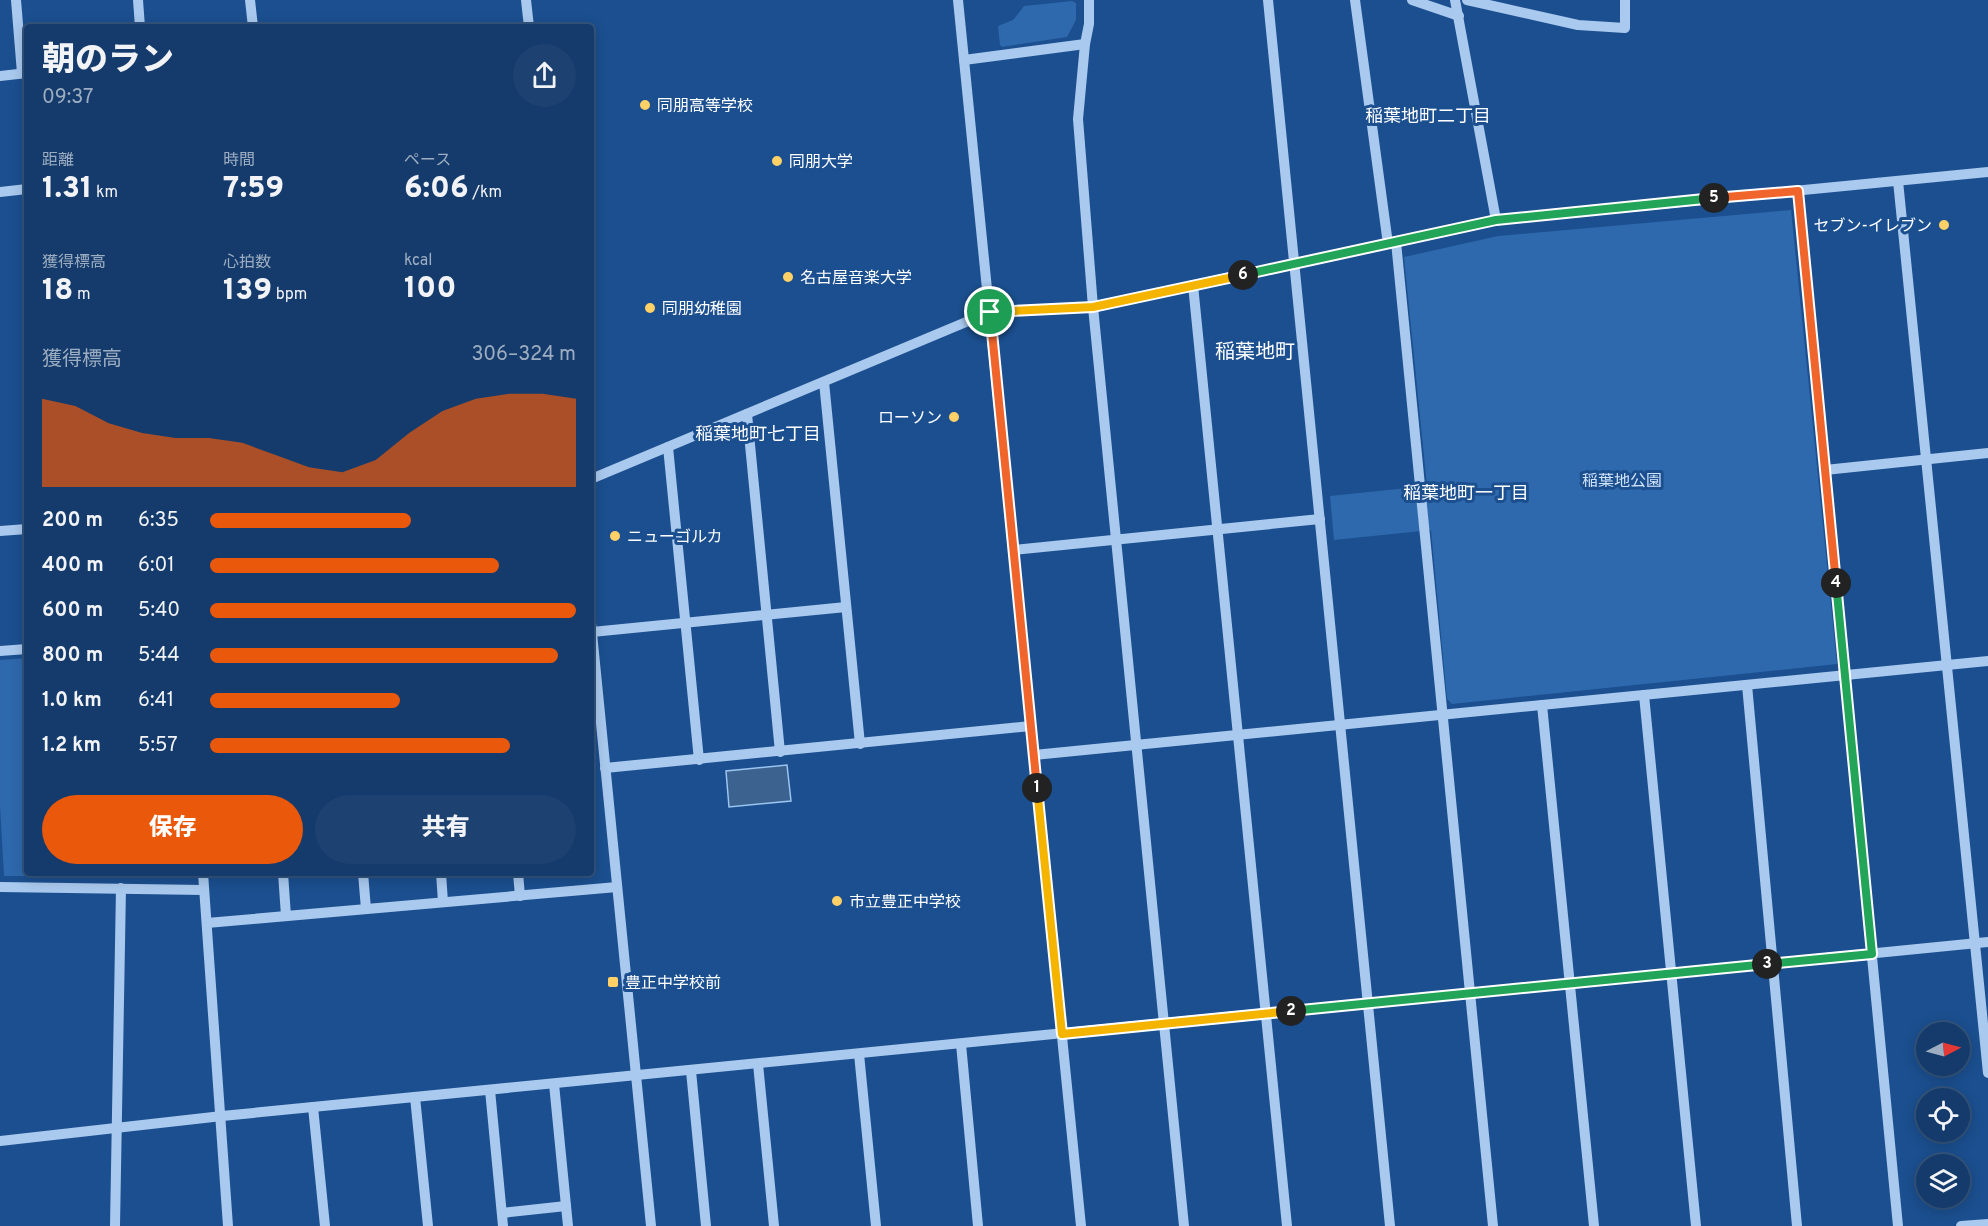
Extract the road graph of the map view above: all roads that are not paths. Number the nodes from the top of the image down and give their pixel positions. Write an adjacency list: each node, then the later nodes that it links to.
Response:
1 (16, 0): 21 (street)
2 (138, 0): 16 (street)
3 (250, 0): 17 (street)
4 (526, 0): 18 (street)
5 (958, 0): 20 (street)
6 (1089, 0): 19 (street)
7 (1268, 0): 31 (street)
8 (1355, 0): 30 (street)
9 (1412, 0): 15 (street)
10 (1455, 0): 15 (street)
11 (1467, 0): 14 (street)
12 (1517, 0): 14 (street)
13 (1625, 0): 14 (street)
14 (1516, 13)
15 (1459, 16): 29 (street)
16 (140, 24)
17 (253, 24)
18 (529, 24)
19 (1085, 44): 20 (street); 33 (street)
20 (964, 60): 34 (street)
21 (24, 65)
22 (24, 73): 23 (street)
23 (0, 76)
24 (1988, 172): 25 (street)
25 (1898, 181): 26 (street); 39 (street)
26 (1798, 191): 29 (street); 40 (street)
27 (0, 192): 28 (street)
28 (24, 192)
29 (1496, 220): 30 (street)
30 (1392, 243): 31 (street); 62 (street)
31 (1294, 264): 32 (street); 42 (street)
32 (1193, 285): 33 (street); 44 (street)
33 (1093, 307): 34 (street); 46 (street)
34 (990, 312): 35 (street); 47 (street)
35 (824, 382): 36 (street); 48 (street)
36 (747, 414): 37 (street); 49 (street)
37 (668, 447): 41 (street); 50 (street)
38 (1988, 453): 39 (street)
39 (1926, 459): 40 (street); 55 (street)
40 (1825, 470): 56 (street)
41 (594, 478)
42 (1320, 519): 44 (street); 63 (street)
43 (24, 529): 45 (street)
44 (1217, 530): 46 (street); 65 (street)
45 (0, 531)
46 (1117, 540): 47 (street); 67 (street)
47 (1014, 550): 64 (street)
48 (846, 607): 49 (street); 66 (street)
49 (767, 615): 50 (street); 68 (street)
50 (685, 623): 51 (street); 70 (street)
51 (594, 627)
52 (24, 649): 53 (street)
53 (0, 651)
54 (1988, 661): 55 (street)
55 (1947, 665): 56 (street); 88 (street)
56 (1845, 675): 58 (street); 89 (street)
57 (594, 677): 59 (street)
58 (1747, 685): 60 (street); 90 (street)
59 (595, 694): 71 (street)
60 (1644, 695): 61 (street); 91 (street)
61 (1542, 705): 62 (street); 92 (street)
62 (1442, 715): 63 (street); 93 (street)
63 (1341, 725): 65 (street); 94 (street)
64 (1031, 726): 66 (street); 69 (street)
65 (1237, 735): 67 (street); 95 (street)
66 (860, 744): 68 (street)
67 (1136, 745): 69 (street); 96 (street)
68 (780, 752): 70 (street)
69 (1034, 755): 97 (street)
70 (699, 760): 71 (street)
71 (605, 768): 78 (street)
72 (203, 876): 80 (street)
73 (283, 876): 85 (street)
74 (363, 876): 84 (street)
75 (441, 876): 83 (street)
76 (518, 876): 82 (street)
77 (0, 886): 79 (street); 81 (street)
78 (617, 887): 82 (street); 103 (street)
79 (121, 888): 80 (street); 109 (street)
80 (204, 890): 86 (street)
81 (0, 894)
82 (520, 896): 83 (street)
83 (443, 902): 84 (street)
84 (366, 909): 85 (street)
85 (286, 916): 86 (street)
86 (207, 923): 108 (street)
87 (1988, 942): 88 (street)
88 (1975, 944): 89 (street); 102 (street)
89 (1872, 954): 90 (street); 133 (street)
90 (1773, 964): 91 (street); 132 (street)
91 (1671, 974): 92 (street); 131 (street)
92 (1570, 984): 93 (street); 130 (street)
93 (1469, 993): 94 (street); 129 (street)
94 (1368, 1003): 95 (street); 128 (street)
95 (1265, 1013): 96 (street); 127 (street)
96 (1164, 1023): 97 (street); 126 (street)
97 (1062, 1034): 98 (street); 125 (street)
98 (961, 1044): 99 (street); 124 (street)
99 (859, 1054): 100 (street); 123 (street)
100 (758, 1064): 101 (street); 122 (street)
101 (691, 1071): 103 (street); 121 (street)
102 (1988, 1073)
103 (635, 1076): 104 (street); 120 (street)
104 (554, 1084): 105 (street); 111 (street)
105 (490, 1090): 106 (street); 112 (street)
106 (415, 1097): 107 (street); 117 (street)
107 (313, 1107): 108 (street); 116 (street)
108 (222, 1116): 109 (street); 115 (street)
109 (116, 1127): 110 (street); 114 (street)
110 (0, 1141)
111 (566, 1206): 112 (street); 119 (street)
112 (502, 1213): 118 (street)
113 (1988, 1224): 134 (street)
114 (115, 1226)
115 (228, 1226)
116 (325, 1226)
117 (428, 1226)
118 (503, 1226)
119 (568, 1226)
120 (651, 1226)
121 (706, 1226)
122 (774, 1226)
123 (876, 1226)
124 (978, 1226)
125 (1081, 1226)
126 (1184, 1226)
127 (1287, 1226)
128 (1390, 1226)
129 (1492, 1226)
130 (1594, 1226)
131 (1696, 1226)
132 (1797, 1226)
133 (1898, 1226)
134 (1961, 1226)

